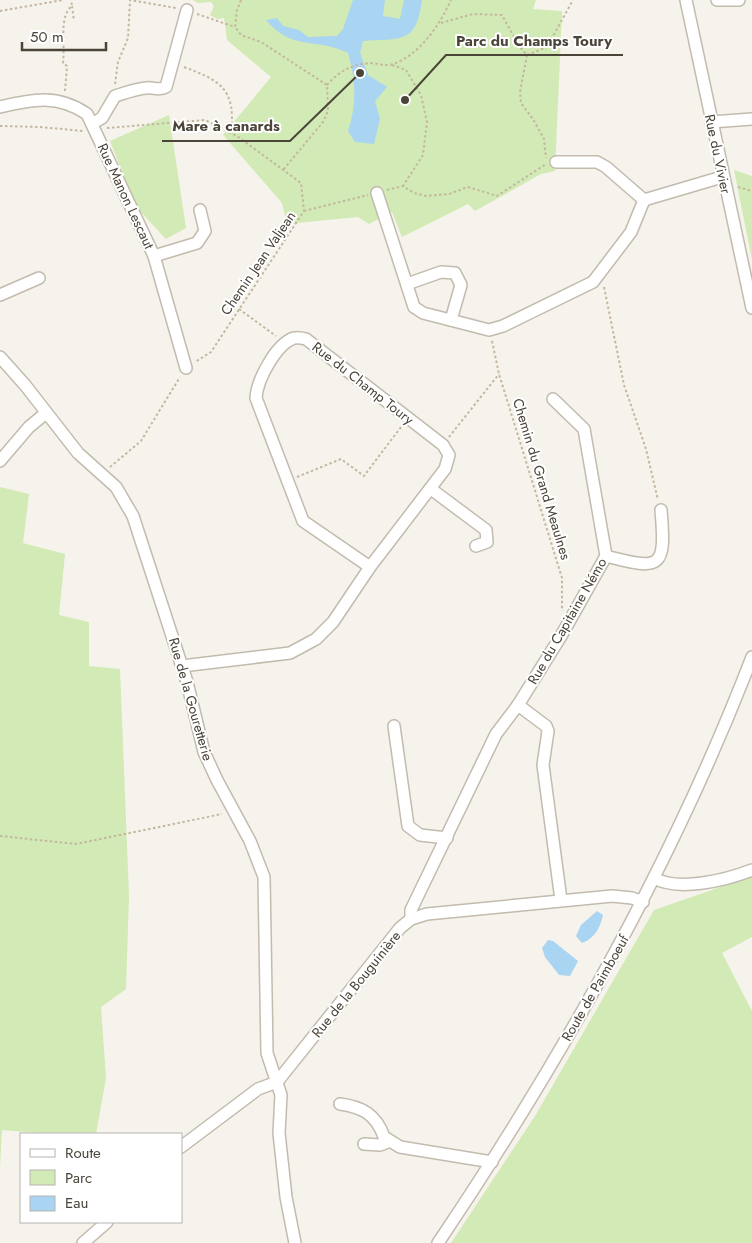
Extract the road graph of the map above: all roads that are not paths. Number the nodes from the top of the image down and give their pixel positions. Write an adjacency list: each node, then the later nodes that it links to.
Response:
1 (686, 0): 7 (street, Rue du Vivier)
2 (717, 0): 3 (street)
3 (739, 0)
4 (187, 10): 8 (street)
5 (0, 107): 8 (street, Rue Manon Lescaut)
6 (752, 119): 7 (street)
7 (711, 122): 10 (street, Rue du Vivier)
8 (94, 126): 14 (street, Rue Manon Lescaut)
9 (556, 162): 12 (street)
10 (722, 177): 12 (street); 18 (street, Rue du Vivier)
11 (376, 193): 16 (street)
12 (644, 200): 19 (street)
13 (200, 210): 14 (street)
14 (154, 256): 21 (street, Rue Manon Lescaut)
15 (39, 278): 17 (street)
16 (407, 284): 19 (street); 19 (street)
17 (0, 295)
18 (752, 308)
19 (451, 320)
20 (0, 357): 23 (street, Rue de la Gouretterie)
21 (186, 368)
22 (553, 399): 28 (street, Rue du Capitaine Némo)
23 (46, 412): 24 (street); 31 (street, Rue de la Gouretterie)
24 (0, 461)
25 (430, 488): 27 (street); 29 (street); 29 (street, Rue du Champ Toury)
26 (661, 510): 28 (street)
27 (476, 546)
28 (606, 556): 33 (street, Rue du Capitaine Némo)
29 (370, 568): 31 (street)
30 (752, 657): 34 (street, Route de Paimboeuf)
31 (182, 666): 42 (street, Rue de la Gouretterie)
32 (752, 676): 34 (street, Route de Paimboeuf)
33 (518, 705): 36 (street, Rue du Capitaine Némo); 39 (street)
34 (728, 719): 38 (street, Route de Paimboeuf)
35 (394, 726): 36 (street)
36 (447, 838): 41 (street, Rue du Capitaine Némo)
37 (752, 870): 38 (street)
38 (654, 878): 40 (street, Route de Paimboeuf)
39 (561, 900): 40 (street, Rue de la Bouguinière); 41 (street, Rue de la Bouguinière)
40 (643, 902): 47 (street, Route de Paimboeuf)
41 (410, 919): 42 (street, Rue de la Bouguinière)
42 (277, 1082): 46 (street); 50 (street)
43 (340, 1104): 44 (street)
44 (388, 1142): 45 (street); 47 (street)
45 (364, 1144)
46 (182, 1146)
47 (492, 1162): 51 (street, Route de Paimboeuf)
48 (106, 1223): 49 (street)
49 (83, 1243)
50 (295, 1243)
51 (438, 1243)

